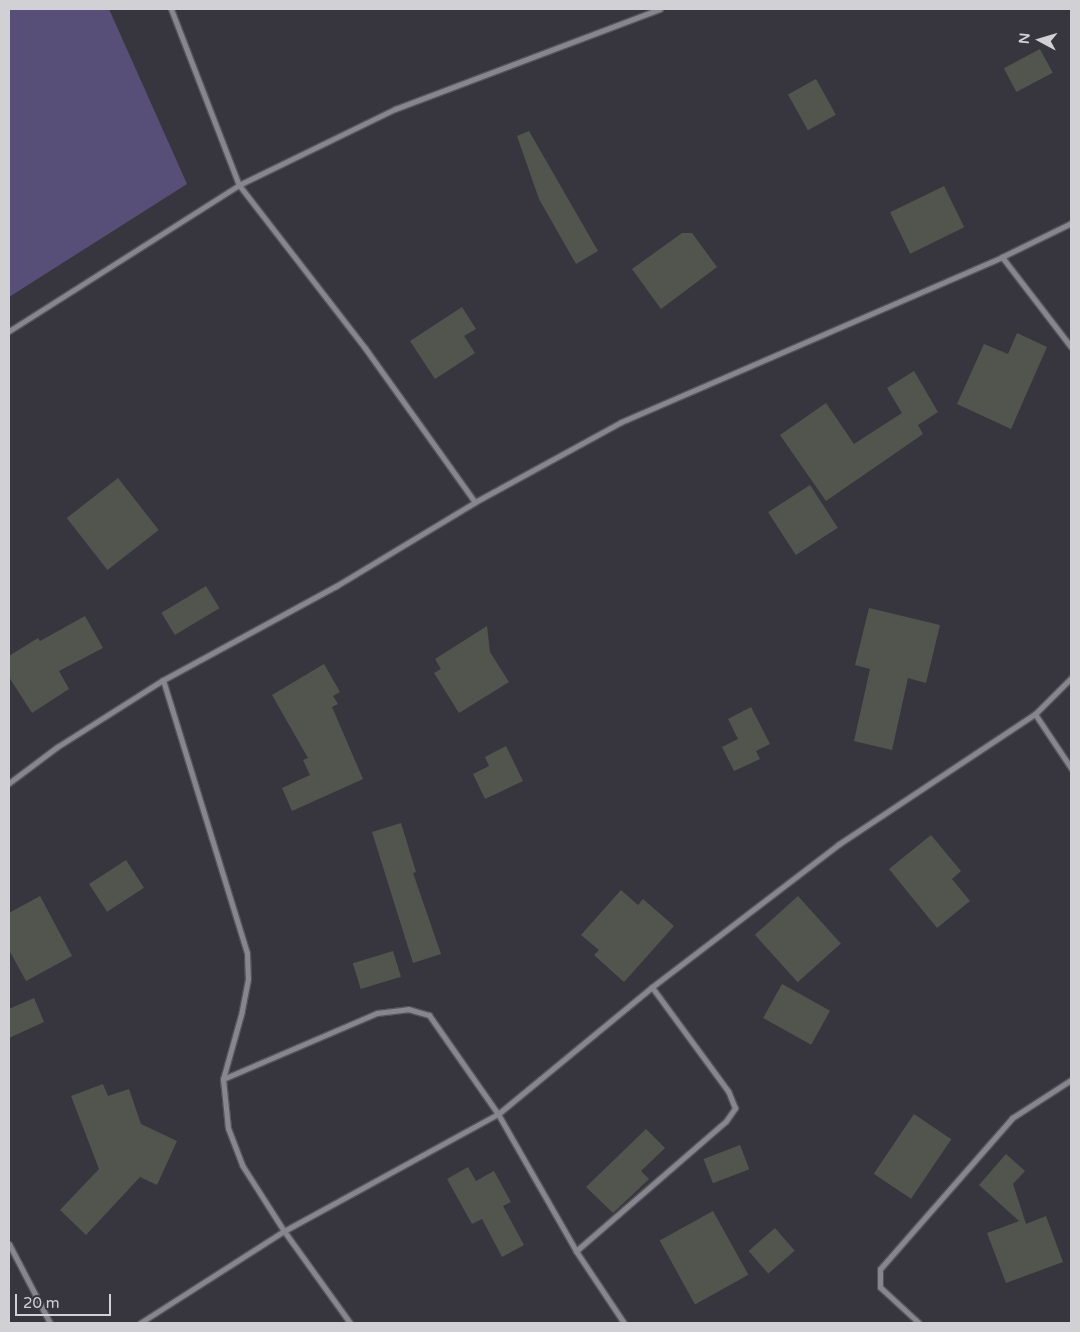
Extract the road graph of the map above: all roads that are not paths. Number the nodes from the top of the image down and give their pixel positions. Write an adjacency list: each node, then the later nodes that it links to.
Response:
1 (171, 9): 3 (street)
2 (660, 9): 3 (street)
3 (239, 185): 6 (street); 8 (street)
4 (1071, 223): 5 (street)
5 (1002, 257): 7 (street); 8 (street)
6 (9, 331)
7 (1071, 347)
8 (475, 502): 10 (street)
9 (1071, 678): 11 (street)
10 (163, 680): 13 (street); 15 (street)
11 (1035, 714): 12 (street); 14 (street)
12 (1071, 768)
13 (9, 783)
14 (652, 988): 17 (street); 20 (street)
15 (223, 1079): 17 (street); 18 (street)
16 (1071, 1080): 25 (street)
17 (498, 1114): 18 (street); 20 (street)
18 (284, 1231): 22 (street); 23 (street)
19 (9, 1244): 21 (street)
20 (576, 1252): 24 (street)
21 (50, 1323)
22 (140, 1323)
23 (350, 1323)
24 (624, 1323)
25 (919, 1323)

